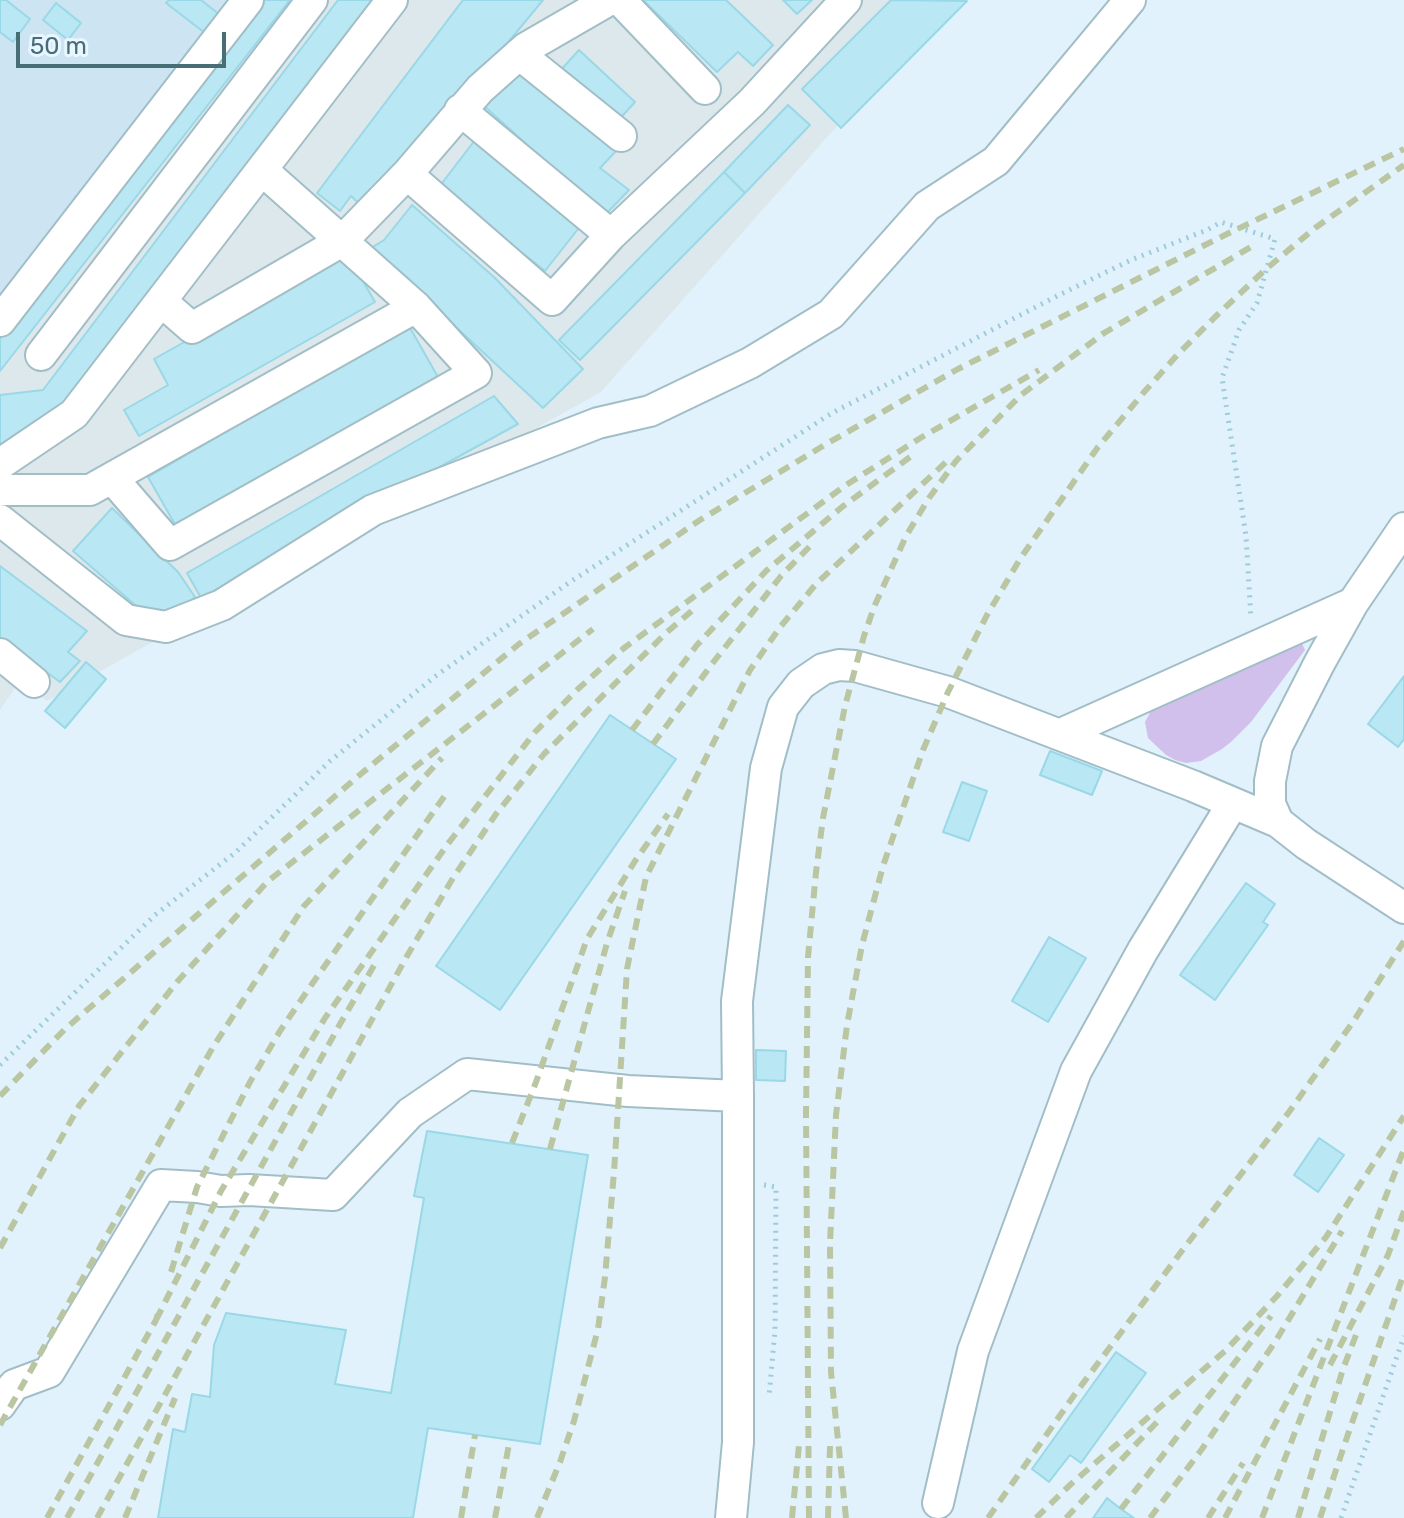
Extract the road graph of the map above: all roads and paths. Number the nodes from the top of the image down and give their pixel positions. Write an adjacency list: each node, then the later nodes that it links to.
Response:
1 (248, 0): 18 (street)
2 (312, 0): 19 (street)
3 (392, 0): 12 (street)
4 (609, 0): 8 (street)
5 (620, 0): 9 (street)
6 (846, 0): 14 (street)
7 (1130, 0): 23 (street)
8 (519, 54): 10 (street); 11 (street)
9 (705, 89)
10 (460, 110): 13 (street); 14 (street)
11 (621, 136)
12 (262, 170): 15 (street); 16 (street)
13 (407, 174): 14 (street); 15 (street)
14 (611, 235)
15 (342, 241): 16 (street); 17 (street)
16 (161, 301): 20 (street)
17 (416, 307): 21 (street); 21 (street)
18 (0, 321)
19 (41, 355)
20 (0, 464)
21 (112, 478): 22 (street)
22 (0, 490)
23 (0, 520)
24 (1404, 528): 25 (street)
25 (1353, 603): 26 (street); 31 (street)
26 (1245, 652): 29 (street); 33 (path)
27 (0, 654): 28 (street)
28 (34, 682)
29 (1061, 734): 30 (street); 34 (street)
30 (1233, 803): 31 (street); 37 (street)
31 (1278, 822): 32 (street)
32 (1404, 908)
33 (0, 1065)
34 (738, 1096): 36 (street); 38 (street)
35 (1404, 1336): 39 (path)
36 (0, 1405)
37 (938, 1503)
38 (731, 1518)
39 (1341, 1518)

